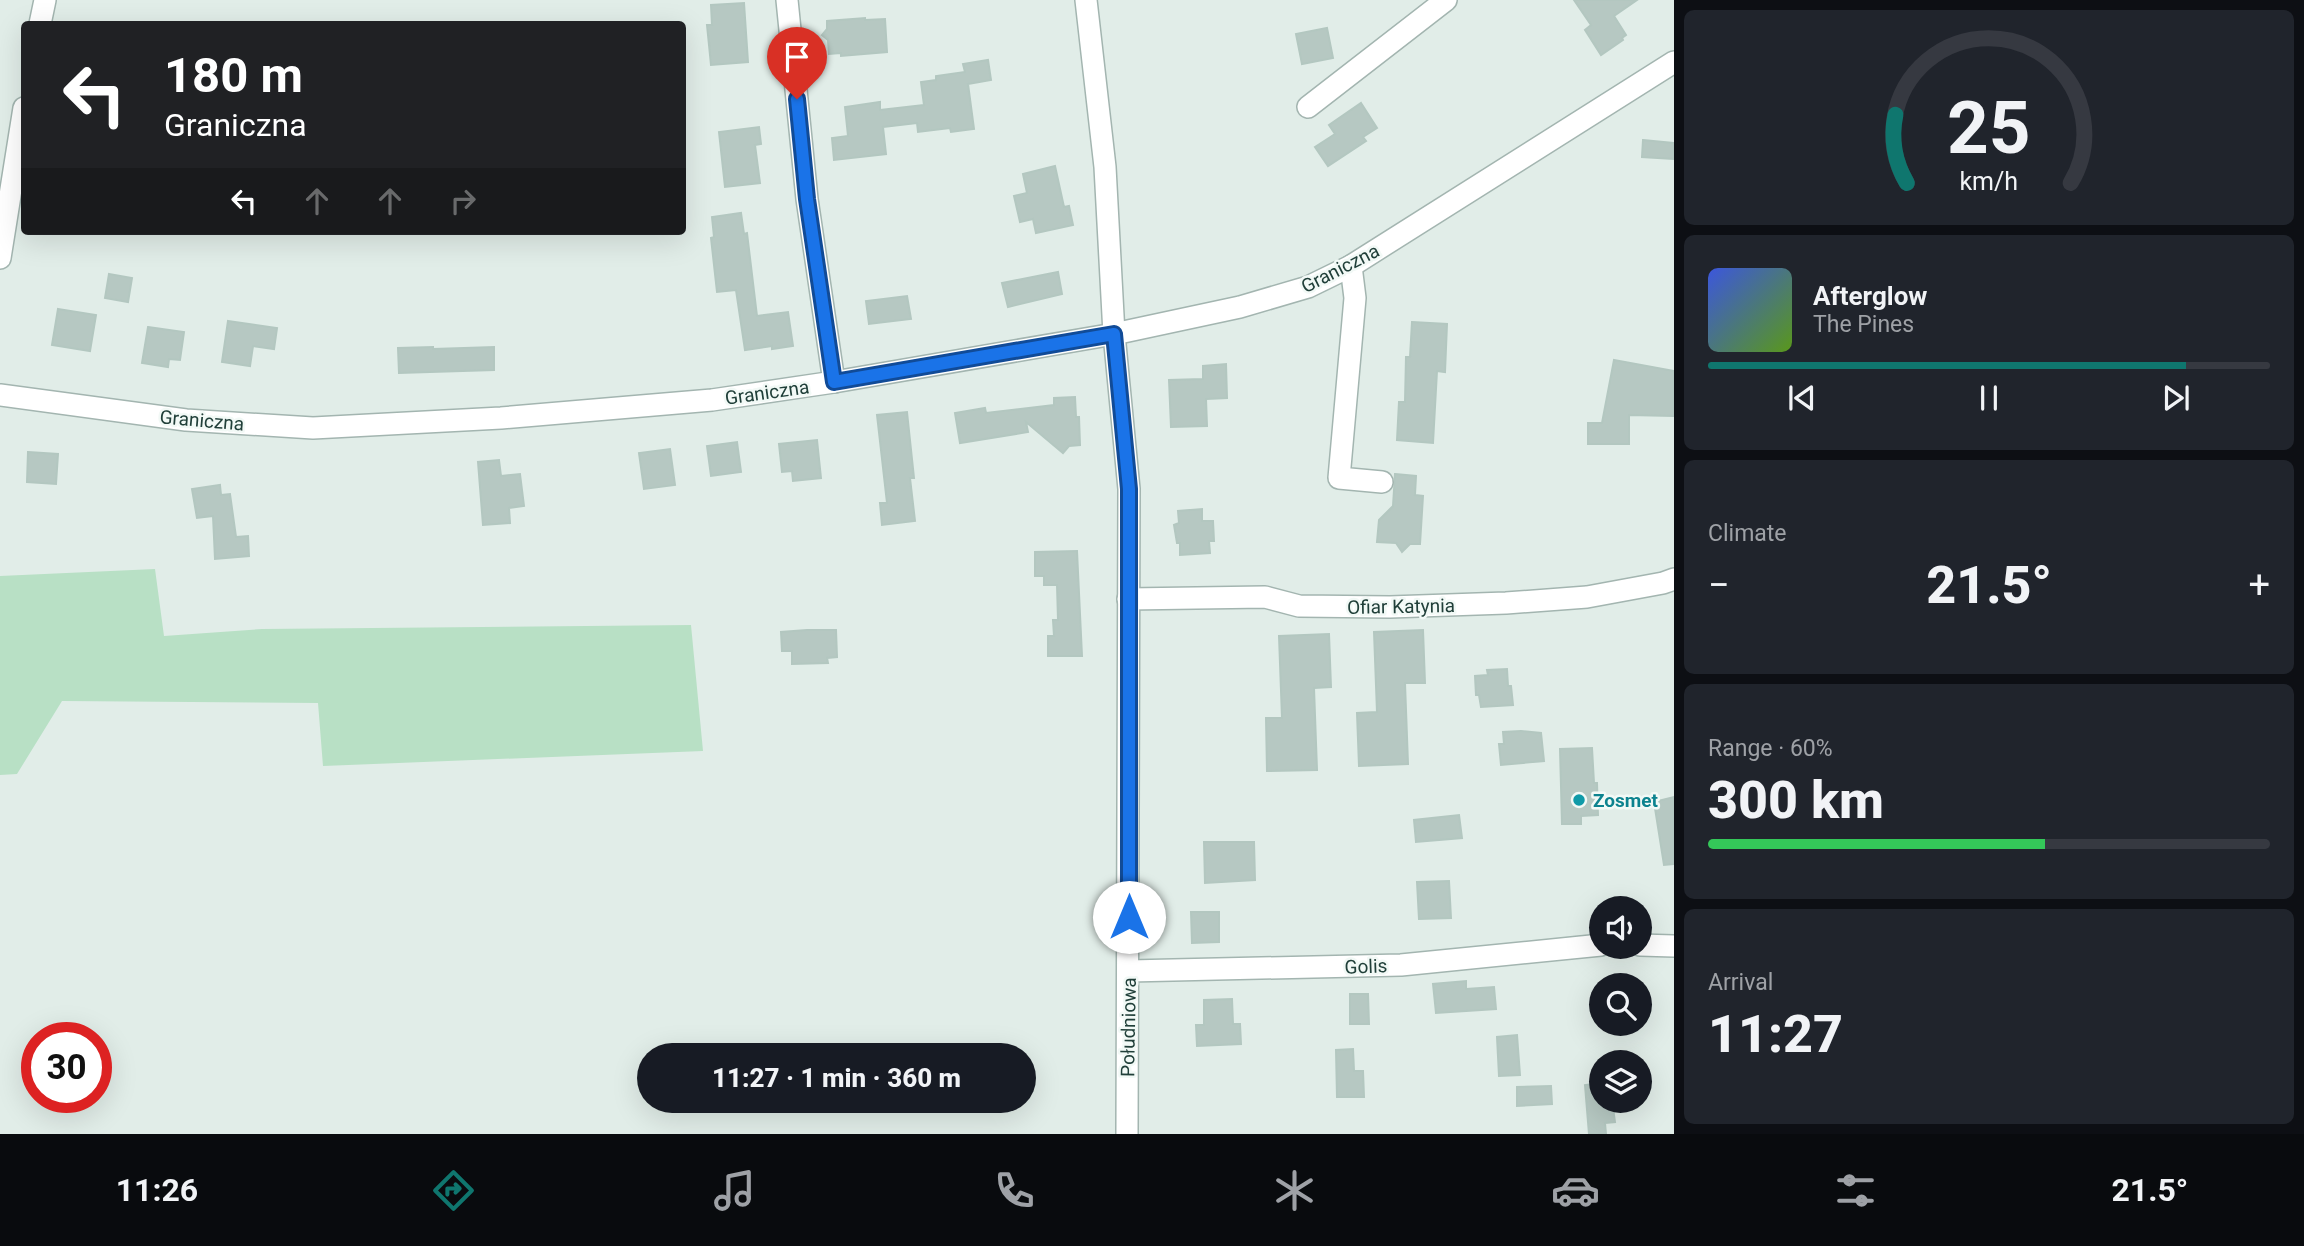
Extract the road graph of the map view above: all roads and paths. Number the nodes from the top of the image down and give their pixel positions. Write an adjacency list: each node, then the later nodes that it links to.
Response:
1 (45, 0): 5 (street)
2 (788, 0): 12 (street)
3 (1086, 0): 11 (street, Południowa)
4 (1446, 0): 7 (street)
5 (41, 21)
6 (1674, 62): 10 (street, Graniczna)
7 (1308, 107)
8 (21, 127): 9 (street)
9 (0, 258)
10 (1351, 266): 11 (street, Graniczna); 14 (street)
11 (1114, 334): 12 (street, Graniczna); 16 (street, Południowa)
12 (834, 382): 13 (street, Graniczna)
13 (0, 395)
14 (1382, 482)
15 (1674, 579): 16 (street, Ofiar Katynia)
16 (1128, 599): 20 (street, Południowa)
17 (1652, 945): 19 (street)
18 (1589, 946): 20 (street, Golis)
19 (1674, 946)
20 (1129, 971): 21 (street, Południowa)
21 (1127, 1134)

